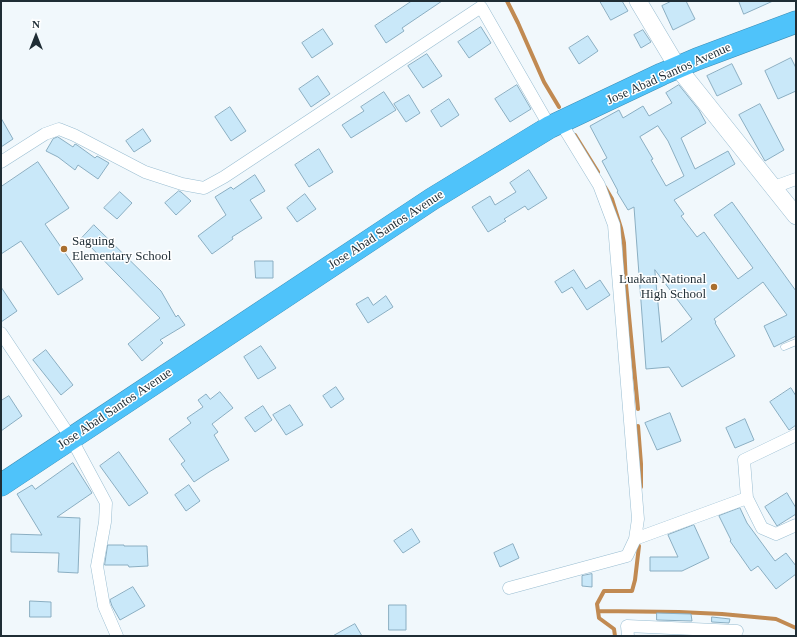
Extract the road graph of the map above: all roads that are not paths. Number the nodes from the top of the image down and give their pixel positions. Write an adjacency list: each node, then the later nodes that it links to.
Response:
1 (638, 1): 4 (street)
2 (479, 4): 5 (street); 6 (street)
3 (796, 22): 4 (highway, Jose Abad Santos Avenue)
4 (678, 68): 5 (highway, Jose Abad Santos Avenue); 8 (street)
5 (556, 125): 14 (highway, Jose Abad Santos Avenue); 18 (street)
6 (1, 162)
7 (796, 179): 8 (street)
8 (774, 187): 9 (street)
9 (796, 216)
10 (1, 333): 14 (street)
11 (796, 342): 12 (lane)
12 (784, 347)
13 (796, 435): 16 (street)
14 (71, 438): 15 (highway, Jose Abad Santos Avenue); 21 (street)
15 (1, 485)
16 (747, 498): 17 (street); 18 (street)
17 (796, 524)
18 (634, 540): 19 (street)
19 (509, 588)
20 (737, 631): 22 (street)
21 (117, 636)
22 (628, 636)

